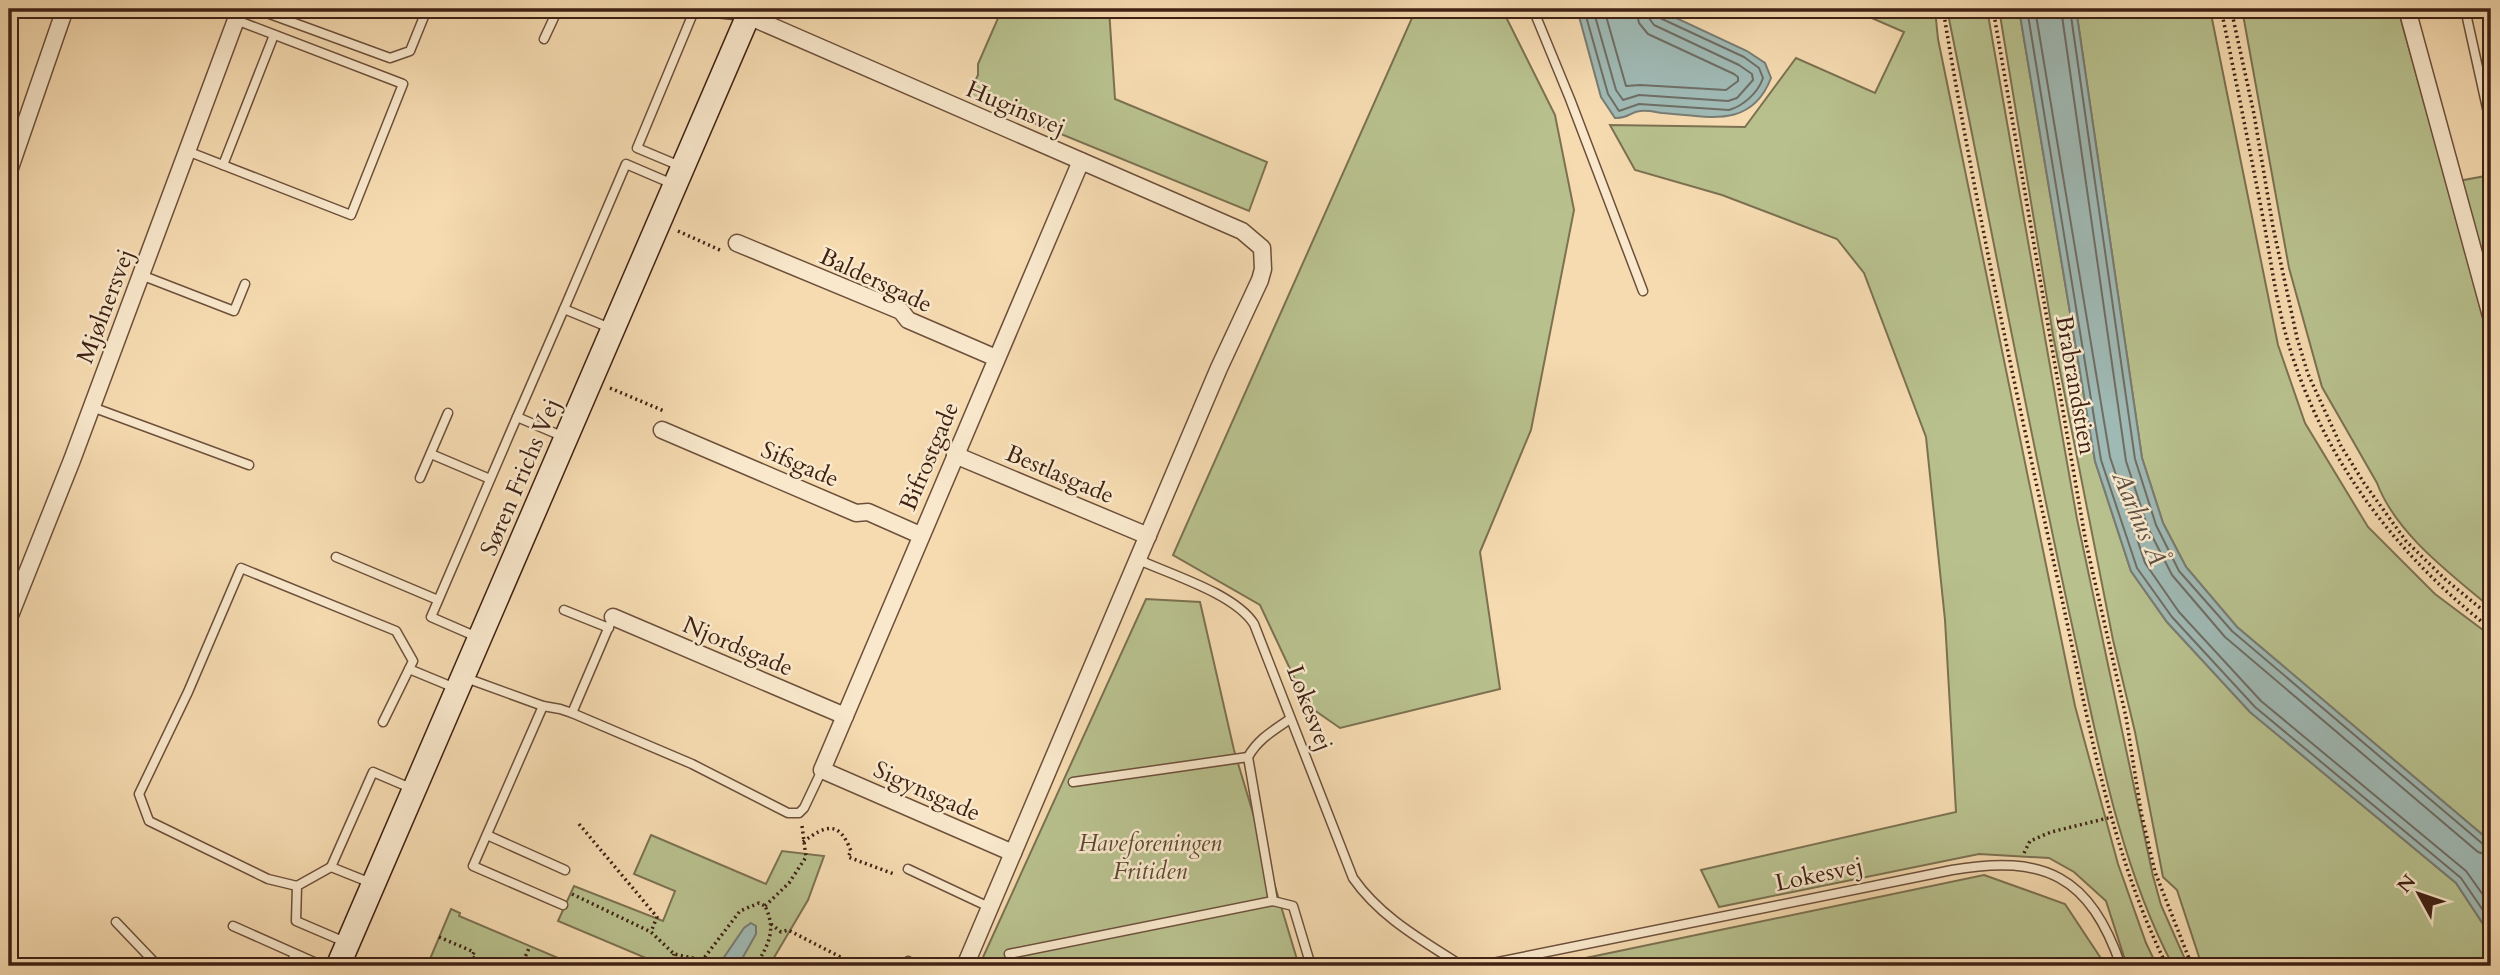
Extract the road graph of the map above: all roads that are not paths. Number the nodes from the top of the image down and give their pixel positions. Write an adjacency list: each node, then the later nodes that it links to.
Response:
1 (65, 9): 17 (street)
2 (256, 9): 3 (lane)
3 (427, 9)
4 (558, 9): 12 (lane)
5 (693, 9): 9 (lane); 18 (lane)
6 (1533, 9): 22 (lane)
7 (2407, 9): 24 (street)
8 (2465, 9): 13 (lane)
9 (749, 13): 15 (street, Huginsvej); 18 (street, Søren Frichs Vej)
10 (238, 15): 11 (lane); 14 (street, Mjølnersvej)
11 (274, 35): 16 (lane); 16 (lane)
12 (544, 39)
13 (2491, 126)
14 (187, 151): 16 (lane); 20 (street, Mjølnersvej)
15 (1081, 161): 26 (street, Bifrostgade); 38 (street, Huginsvej)
16 (223, 165)
17 (9, 171)
18 (679, 176): 23 (lane); 25 (street, Søren Frichs Vej)
19 (737, 243): 26 (street, Baldersgade)
20 (141, 275): 21 (lane); 27 (street, Mjølnersvej)
21 (245, 284)
22 (1643, 291)
23 (564, 309): 25 (lane); 29 (lane)
24 (2491, 316)
25 (612, 330): 31 (street, Søren Frichs Vej)
26 (996, 358): 33 (street, Bifrostgade)
27 (92, 407): 34 (lane); 43 (street, Mjølnersvej)
28 (448, 413): 32 (lane)
29 (517, 416): 31 (lane); 36 (lane)
30 (662, 430): 37 (street, Sifsgade)
31 (566, 438): 45 (street, Søren Frichs Vej)
32 (431, 454): 35 (lane); 36 (lane)
33 (955, 455): 37 (street, Bifrostgade); 38 (street, Bestlasgade)
34 (249, 465)
35 (420, 478)
36 (490, 479): 41 (lane)
37 (920, 536): 50 (street, Bifrostgade)
38 (1148, 536): 40 (street)
39 (336, 557): 41 (lane)
40 (1139, 560): 51 (lane, Lokesvej); 58 (street)
41 (438, 600): 45 (lane)
42 (564, 610): 44 (lane)
43 (9, 618)
44 (611, 623): 49 (lane); 50 (street, Njordsgade)
45 (480, 638): 47 (street, Søren Frichs Vej)
46 (409, 669): 47 (lane); 52 (lane); 63 (lane)
47 (461, 683): 48 (lane); 56 (street, Søren Frichs Vej)
48 (543, 706): 49 (lane); 57 (lane)
49 (572, 713): 54 (lane)
50 (845, 716): 54 (street, Bifrostgade)
51 (1290, 719): 53 (lane); 78 (lane, Lokesvej)
52 (383, 722)
53 (1248, 757): 55 (lane); 64 (lane)
54 (822, 770): 58 (street, Sigynsgade)
55 (1073, 782)
56 (415, 789): 59 (lane); 62 (street, Søren Frichs Vej)
57 (487, 835): 61 (lane); 65 (lane)
58 (1013, 853): 66 (street)
59 (331, 867): 62 (lane); 63 (lane)
60 (908, 869): 66 (lane)
61 (565, 870)
62 (373, 884): 69 (street, Søren Frichs Vej)
63 (297, 886): 69 (lane)
64 (1273, 901): 71 (lane); 77 (lane)
65 (564, 905)
66 (989, 907): 76 (street)
67 (116, 922): 72 (lane)
68 (233, 926): 70 (lane)
69 (348, 943): 75 (street, Søren Frichs Vej)
70 (295, 954): 73 (lane); 74 (lane)
71 (1009, 954)
72 (158, 966)
73 (290, 966)
74 (323, 966)
75 (338, 966)
76 (965, 966)
77 (1311, 966)
78 (1462, 966)
79 (1478, 966): 80 (lane, Lokesvej)
80 (2121, 966)

